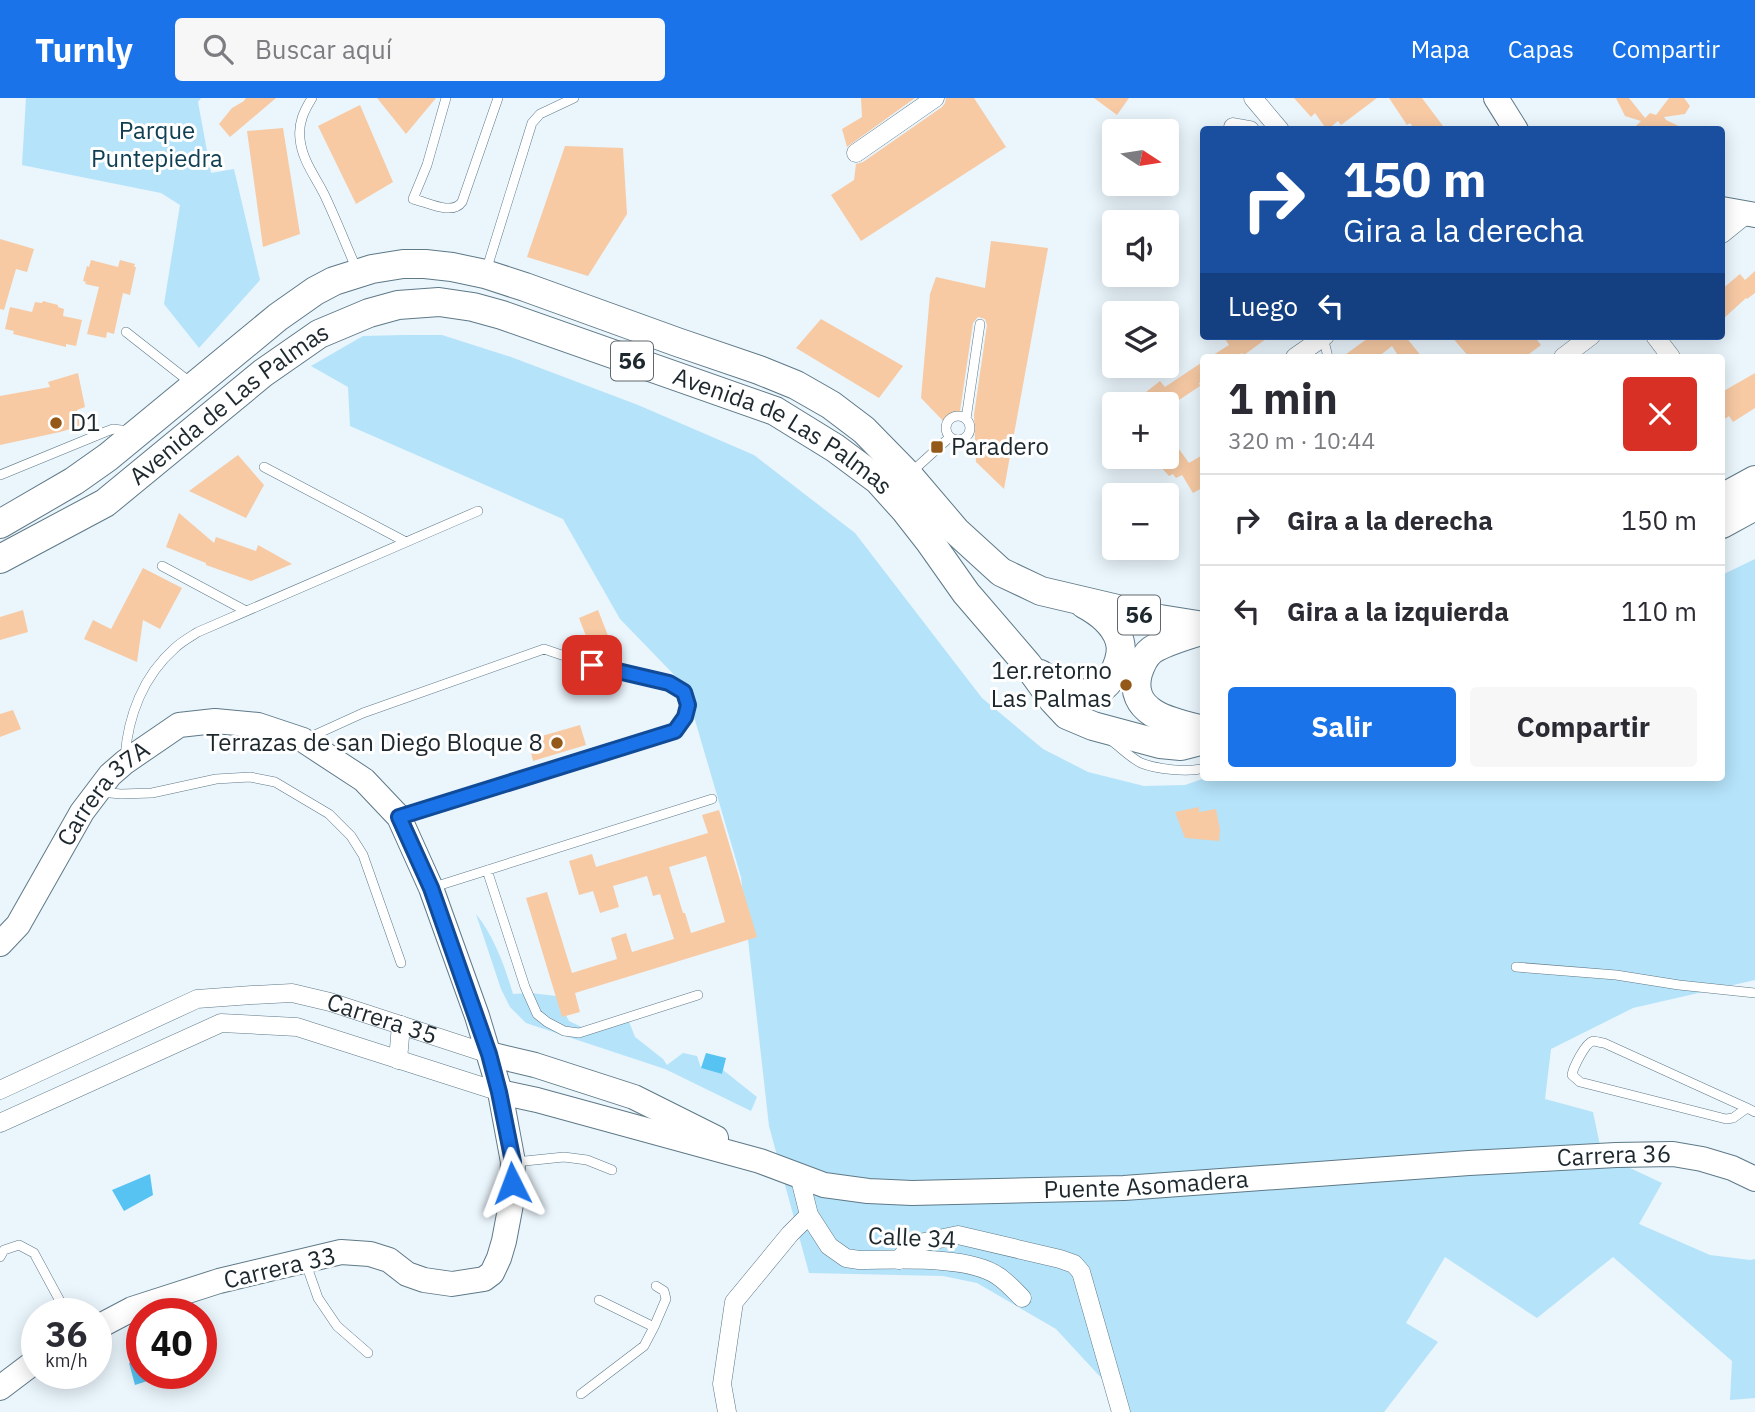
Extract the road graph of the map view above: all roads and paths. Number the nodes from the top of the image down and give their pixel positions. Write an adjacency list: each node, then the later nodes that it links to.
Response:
1 (312, 98): 14 (lane)
2 (446, 98): 3 (lane)
3 (498, 98)
4 (575, 98): 15 (lane)
5 (935, 98): 10 (street)
6 (1253, 98): 8 (street)
7 (1496, 98): 9 (street)
8 (1277, 126)
9 (1514, 126)
10 (856, 153)
11 (1725, 210): 12 (street)
12 (1751, 214): 13 (street)
13 (1725, 232)
14 (358, 273): 15 (main road, Avenida de Las Palmas / 56); 24 (main road, Avenida de Las Palmas / 56)
15 (485, 274): 30 (main road, Avenida de Las Palmas / 56)
16 (980, 324): 25 (lane)
17 (126, 332): 24 (lane)
18 (1320, 340): 21 (street)
19 (1586, 340): 22 (street)
20 (1658, 340): 23 (street)
21 (1299, 354)
22 (1567, 354)
23 (1669, 354)
24 (195, 386): 26 (main road, Avenida de Las Palmas / 56)
25 (966, 419): 27 (lane); 27 (lane)
26 (137, 433): 29 (lane); 36 (main road, Avenida de Las Palmas / 56)
27 (950, 437): 30 (lane)
28 (264, 467): 37 (lane)
29 (0, 475)
30 (910, 477): 40 (main road, Avenida de Las Palmas / 56)
31 (1755, 480): 32 (main road)
32 (1725, 496)
33 (1755, 506): 35 (main road)
34 (478, 511): 37 (lane)
35 (1725, 522)
36 (0, 524)
37 (405, 542): 41 (lane)
38 (0, 559): 44 (main road, Avenida de Las Palmas / 56)
39 (162, 566): 41 (lane)
40 (1076, 599): 42 (main road, Avenida de Las Palmas / 56); 44 (main road)
41 (246, 611): 49 (lane)
42 (1200, 627)
43 (1200, 630): 46 (main road)
44 (1027, 664): 45 (main road, Avenida de Las Palmas / 56)
45 (1093, 726): 48 (main road, Avenida de Las Palmas / 56); 50 (lane)
46 (1200, 729)
47 (303, 740): 49 (street, Carrera 37A); 53 (street, Carrera 37A); 53 (lane)
48 (1200, 741)
49 (125, 762): 51 (street, Carrera 37A)
50 (1200, 769)
51 (97, 792): 56 (street, Carrera 37A); 57 (lane)
52 (712, 799): 54 (lane)
53 (399, 817): 55 (street, Carrera 37A)
54 (487, 870): 55 (lane); 60 (lane)
55 (431, 888): 62 (street, Carrera 37A)
56 (0, 944)
57 (401, 963)
58 (1516, 967): 59 (lane)
59 (1755, 993)
60 (698, 995)
61 (401, 1025): 62 (street, Carrera 35); 63 (street); 64 (street, Carrera 35)
62 (489, 1054): 65 (street, Carrera 37A); 68 (street, Carrera 35)
63 (398, 1060): 65 (street, Carrera 35); 67 (street, Carrera 35)
64 (0, 1090)
65 (499, 1092): 68 (street, Carrera 35); 69 (street, Carrera 37A)
66 (1751, 1110): 66 (lane)
67 (0, 1123)
68 (760, 1161): 72 (street, Carrera 35)
69 (513, 1162): 71 (lane); 79 (street, Carrera 37A)
70 (1469, 1163): 73 (street, Carrera 36); 74 (street, Puente Asomadera)
71 (612, 1170)
72 (799, 1175): 74 (street, Carrera 35); 75 (street, Calle 34)
73 (1755, 1179)
74 (824, 1185)
75 (809, 1215): 77 (street, Calle 34); 90 (street)
76 (0, 1257): 81 (lane)
77 (899, 1260): 82 (street, Calle 34); 91 (street)
78 (305, 1261): 79 (street, Carrera 33); 84 (street, Carrera 33); 86 (lane)
79 (424, 1280)
80 (656, 1286): 85 (lane)
81 (58, 1298)
82 (1022, 1298)
83 (599, 1300): 85 (lane)
84 (112, 1320)
85 (654, 1327): 89 (lane)
86 (368, 1353)
87 (21, 1372): 88 (street)
88 (0, 1388)
89 (581, 1394)
90 (727, 1412)
91 (1121, 1412)

